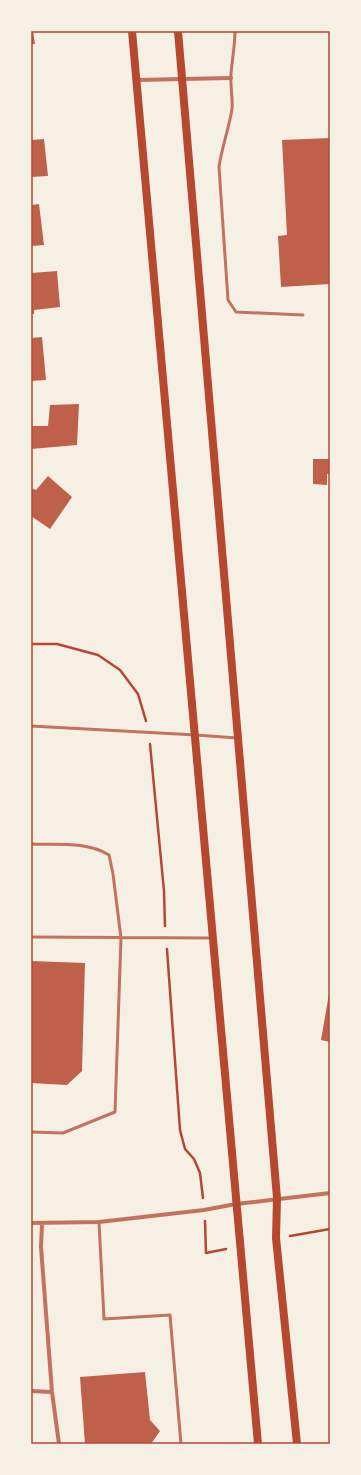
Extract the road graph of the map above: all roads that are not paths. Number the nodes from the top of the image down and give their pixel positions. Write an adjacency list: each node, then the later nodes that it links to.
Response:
1 (132, 31): 6 (main road)
2 (178, 31): 4 (main road)
3 (236, 31): 5 (lane)
4 (183, 78): 5 (street); 6 (street); 10 (main road)
5 (231, 78): 7 (lane)
6 (136, 80): 9 (main road)
7 (303, 315)
8 (31, 726): 9 (lane)
9 (196, 735): 10 (lane); 14 (main road)
10 (238, 738): 17 (main road)
11 (31, 844): 13 (lane)
12 (31, 937): 13 (lane)
13 (121, 938): 14 (lane); 15 (lane)
14 (213, 938): 18 (main road)
15 (31, 1132)
16 (330, 1193): 17 (street)
17 (277, 1198): 18 (street); 27 (main road)
18 (236, 1204): 19 (street); 26 (main road)
19 (99, 1222): 21 (street); 25 (lane)
20 (31, 1223): 21 (street)
21 (42, 1224): 23 (street)
22 (31, 1391): 23 (street)
23 (52, 1392): 24 (street)
24 (59, 1444)
25 (181, 1444)
26 (258, 1444)
27 (298, 1444)

